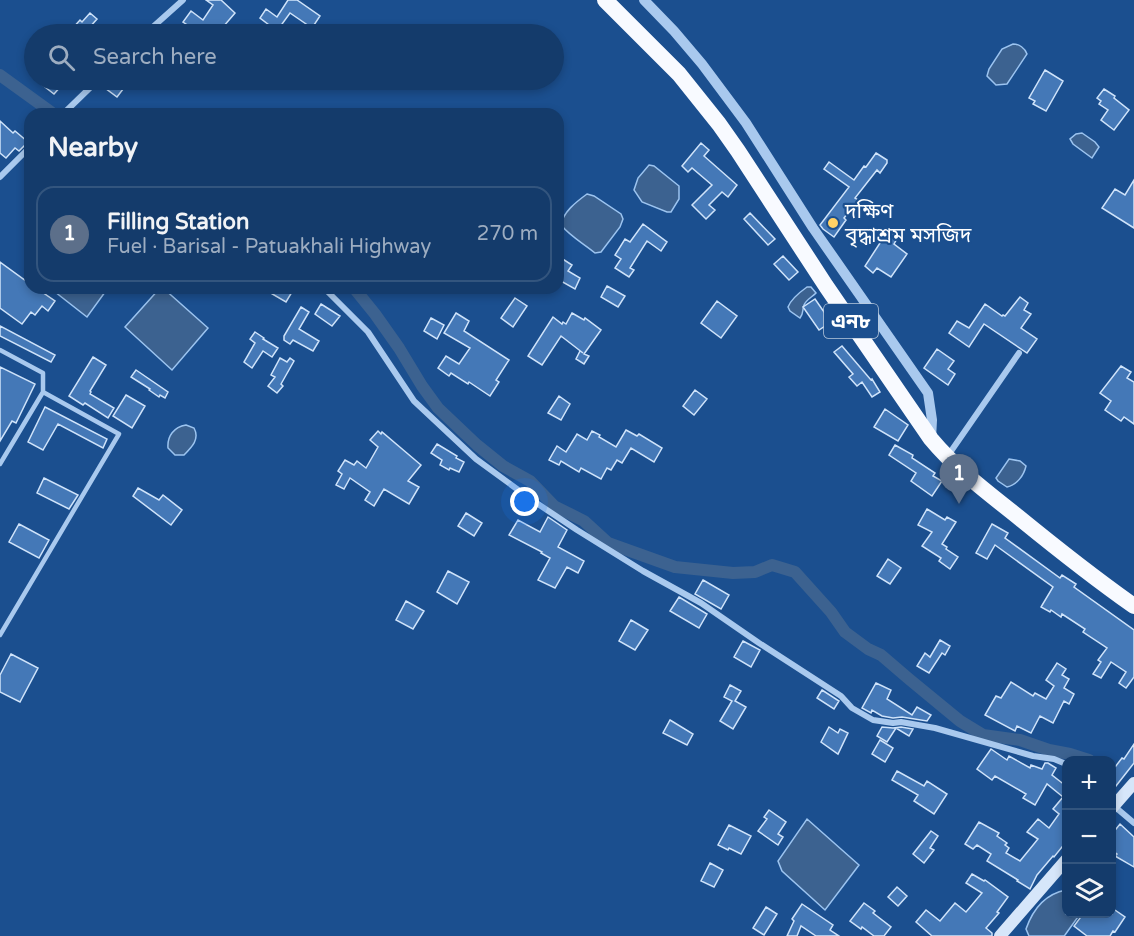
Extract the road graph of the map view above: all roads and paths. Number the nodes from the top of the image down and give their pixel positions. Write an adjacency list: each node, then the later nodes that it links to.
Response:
1 (183, 0): 4 (street)
2 (604, 0): 13 (highway, এন৮)
3 (644, 0): 13 (street)
4 (156, 24)
5 (88, 90): 6 (street)
6 (69, 108)
7 (24, 153): 8 (street)
8 (0, 177)
9 (330, 294): 18 (street)
10 (0, 350): 12 (lane)
11 (1019, 353): 14 (street)
12 (43, 392): 15 (lane); 17 (lane)
13 (931, 439): 14 (highway, এন৮)
14 (947, 457): 16 (highway, এন৮)
15 (0, 464)
16 (1134, 606)
17 (0, 635)
18 (1062, 762)
19 (1134, 783): 20 (main road)
20 (1116, 802)
21 (1116, 809): 22 (street)
22 (1134, 823)
23 (1063, 864): 24 (main road)
24 (1000, 936)

